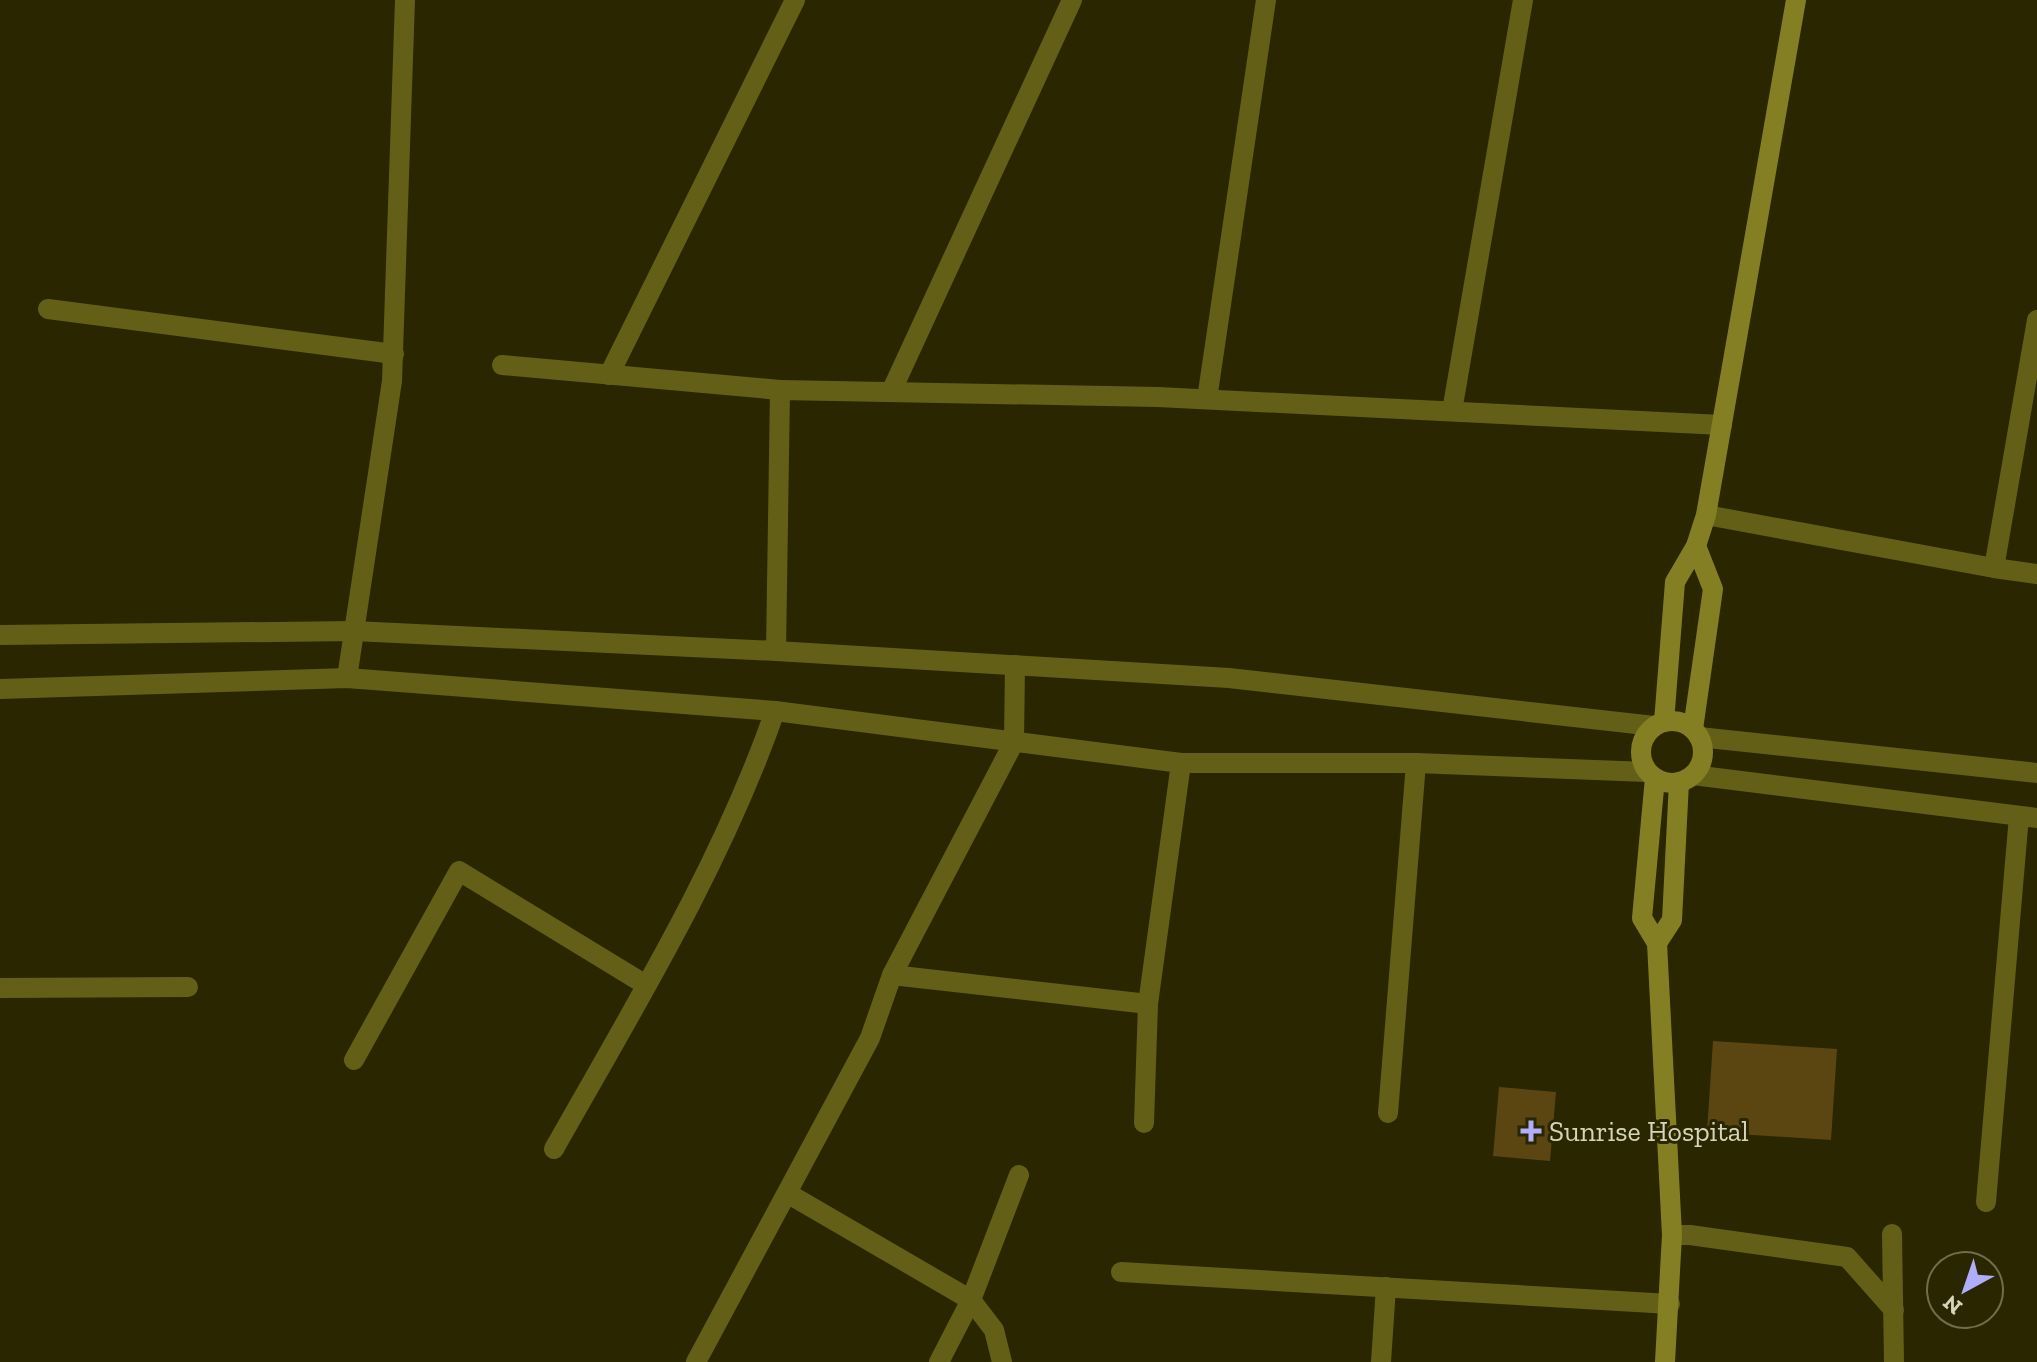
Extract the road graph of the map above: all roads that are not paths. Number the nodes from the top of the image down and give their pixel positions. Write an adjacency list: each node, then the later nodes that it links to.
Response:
1 (405, 0): 9 (street)
2 (795, 0): 11 (street)
3 (1072, 0): 13 (street)
4 (1266, 0): 14 (street)
5 (1523, 0): 15 (street)
6 (1796, 0): 16 (main road)
7 (48, 309): 9 (street)
8 (2037, 320): 19 (street)
9 (394, 354): 21 (street)
10 (502, 365): 11 (street)
11 (609, 375): 12 (street)
12 (780, 390): 13 (street); 23 (street)
13 (891, 392): 14 (street)
14 (1207, 399): 15 (street)
15 (1452, 411): 16 (street)
16 (1722, 425): 17 (main road)
17 (1706, 515): 18 (main road); 19 (street)
18 (1696, 546): 28 (main road); 29 (main road)
19 (1994, 568): 20 (street)
20 (2037, 574)
21 (354, 631): 22 (street); 23 (street); 25 (street)
22 (0, 635)
23 (776, 651): 24 (street)
24 (1015, 665): 28 (street); 30 (street)
25 (347, 678): 26 (street); 27 (street)
26 (0, 689)
27 (775, 711): 30 (street); 39 (street)
28 (1659, 724): 29 (main road); 34 (main road)
29 (1696, 733): 33 (street); 35 (main road)
30 (1014, 742): 31 (street); 38 (street)
31 (1181, 763): 32 (street); 42 (street)
32 (1416, 763): 34 (street); 44 (street)
33 (2037, 773)
34 (1651, 775): 35 (main road); 37 (main road)
35 (1686, 779): 36 (street); 37 (main road)
36 (2028, 817): 49 (street)
37 (1657, 943): 51 (main road)
38 (892, 975): 42 (street); 48 (street)
39 (646, 985): 43 (street); 46 (street)
40 (188, 987): 41 (street)
41 (0, 988)
42 (1148, 1004): 45 (street)
43 (354, 1060)
44 (1388, 1113)
45 (1144, 1123)
46 (554, 1149)
47 (1019, 1175): 54 (street)
48 (787, 1193): 54 (street); 57 (street)
49 (1986, 1202)
50 (1892, 1234): 56 (street)
51 (1672, 1235): 55 (main road); 56 (street)
52 (1121, 1272): 53 (street)
53 (1386, 1287): 55 (street); 60 (street)
54 (971, 1300): 58 (street); 59 (street)
55 (1670, 1304): 61 (main road)
56 (1894, 1310): 62 (street)
57 (696, 1362)
58 (939, 1362)
59 (1002, 1362)
60 (1381, 1362)
61 (1665, 1362)
62 (1894, 1362)

